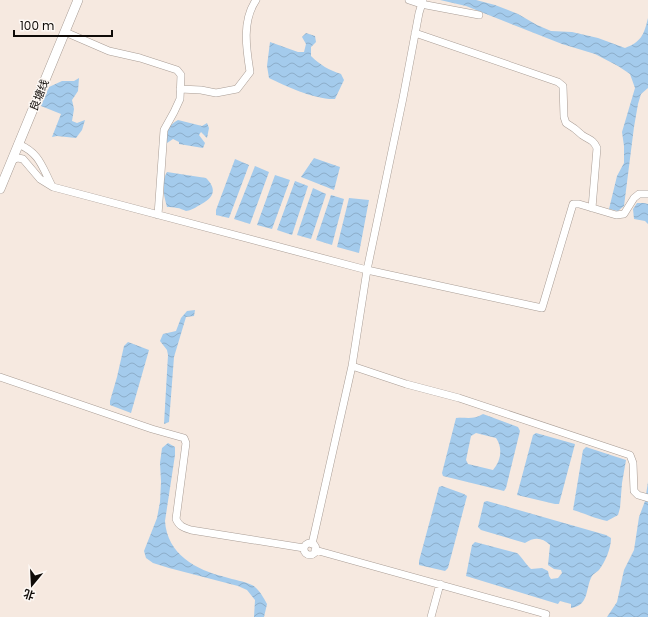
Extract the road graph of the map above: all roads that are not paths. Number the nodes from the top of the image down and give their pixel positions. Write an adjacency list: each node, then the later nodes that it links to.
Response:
1 (78, 0): 6 (street, 良塘线)
2 (256, 0): 8 (street)
3 (408, 0): 4 (street)
4 (422, 2): 5 (street); 7 (street)
5 (478, 15)
6 (65, 32): 8 (street); 9 (street, 良塘线)
7 (416, 33): 14 (street); 16 (street)
8 (180, 89): 15 (street)
9 (18, 144): 10 (street, 良塘线); 11 (street)
10 (12, 160): 11 (street); 12 (street, 良塘线)
11 (53, 187): 15 (street)
12 (0, 189)
13 (648, 194): 14 (street)
14 (592, 208): 16 (street)
15 (158, 215): 16 (street)
16 (367, 270): 17 (street)
17 (352, 366): 19 (street); 20 (street)
18 (0, 376): 20 (street)
19 (645, 497)
20 (314, 547): 21 (street)
21 (440, 584): 22 (street); 23 (street)
22 (431, 617)
23 (545, 617)

